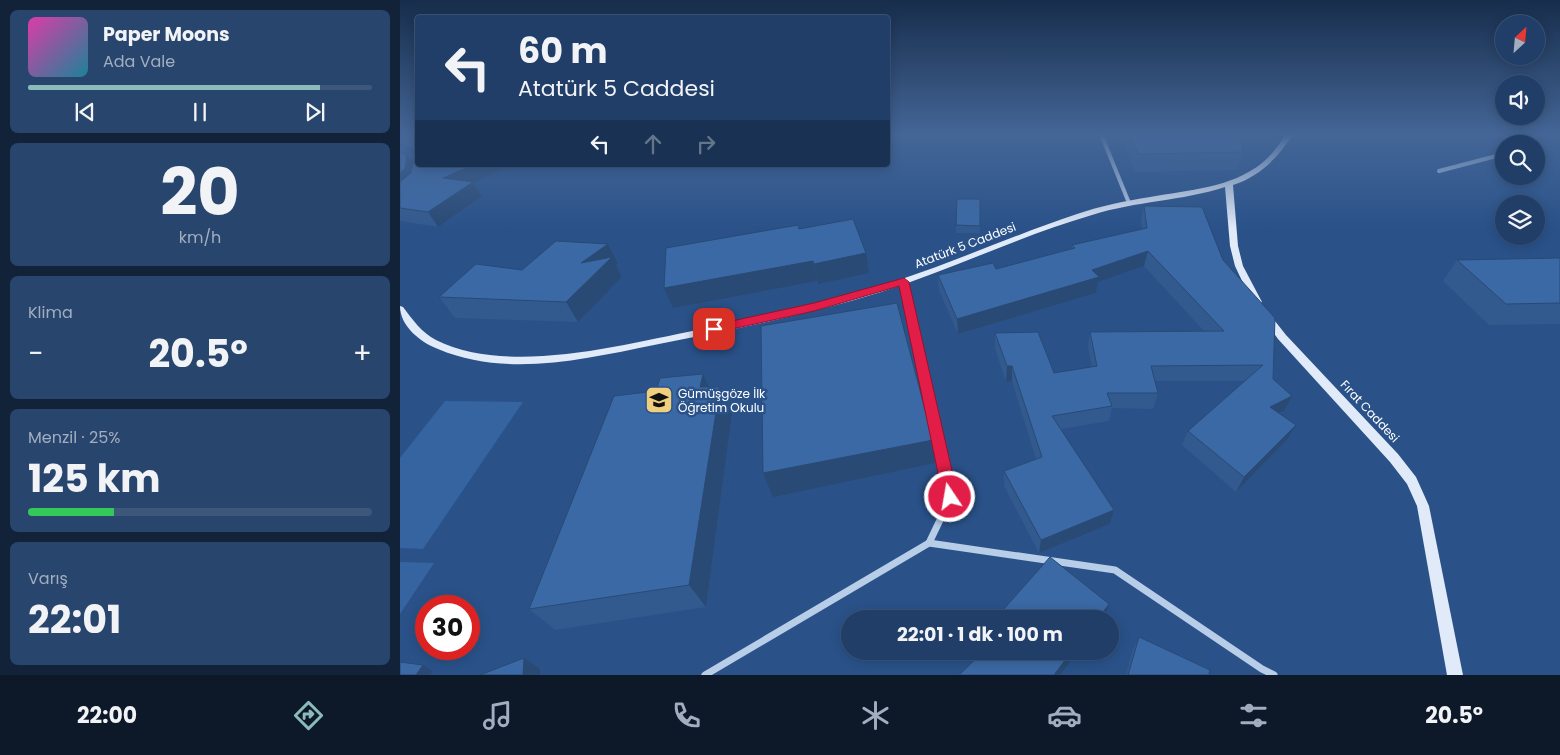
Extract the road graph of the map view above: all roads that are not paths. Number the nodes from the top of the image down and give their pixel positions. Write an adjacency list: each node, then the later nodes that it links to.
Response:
1 (1114, 166): 6 (street)
2 (1262, 166): 5 (main road, Atatürk 5 Caddesi)
3 (1460, 166): 4 (street)
4 (1439, 171)
5 (1229, 185): 6 (main road, Atatürk 5 Caddesi); 12 (main road, Fırat Caddesi)
6 (1129, 203): 7 (main road, Atatürk 5 Caddesi)
7 (904, 282): 8 (main road, Atatürk 5 Caddesi); 9 (street)
8 (400, 309)
9 (929, 542): 10 (street); 11 (street)
10 (704, 675)
11 (1274, 675)
12 (1455, 675)

